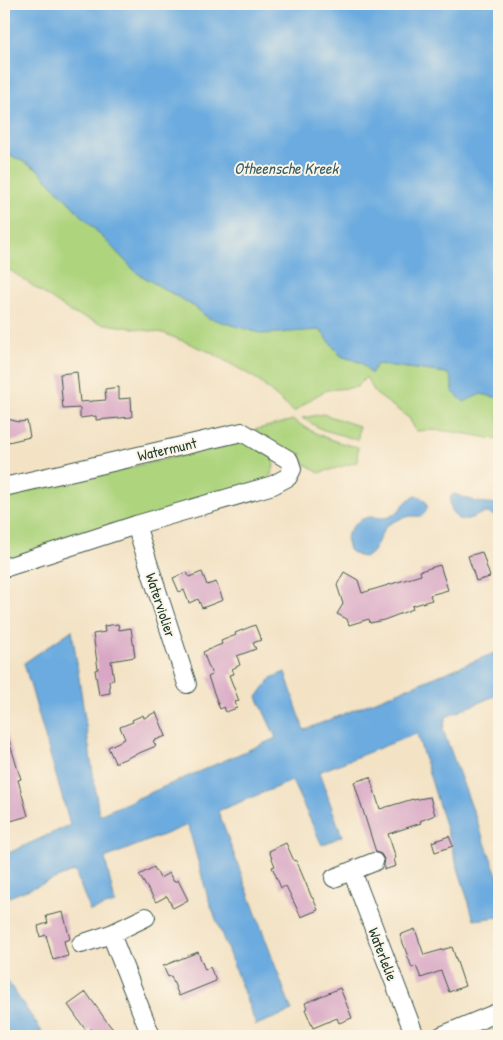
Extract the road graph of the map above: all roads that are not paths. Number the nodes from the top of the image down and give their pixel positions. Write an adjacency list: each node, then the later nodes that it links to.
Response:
1 (4, 487): 2 (street, Watermunt)
2 (136, 525): 3 (street); 4 (street, Waterviolier)
3 (4, 568)
4 (187, 684)
5 (374, 862): 6 (street)
6 (352, 871): 7 (street); 13 (street, Waterlelie)
7 (334, 878)
8 (146, 917): 9 (street)
9 (111, 934): 10 (street); 12 (street)
10 (82, 944)
11 (499, 1012): 14 (street)
12 (150, 1036)
13 (415, 1036)
14 (441, 1036)

